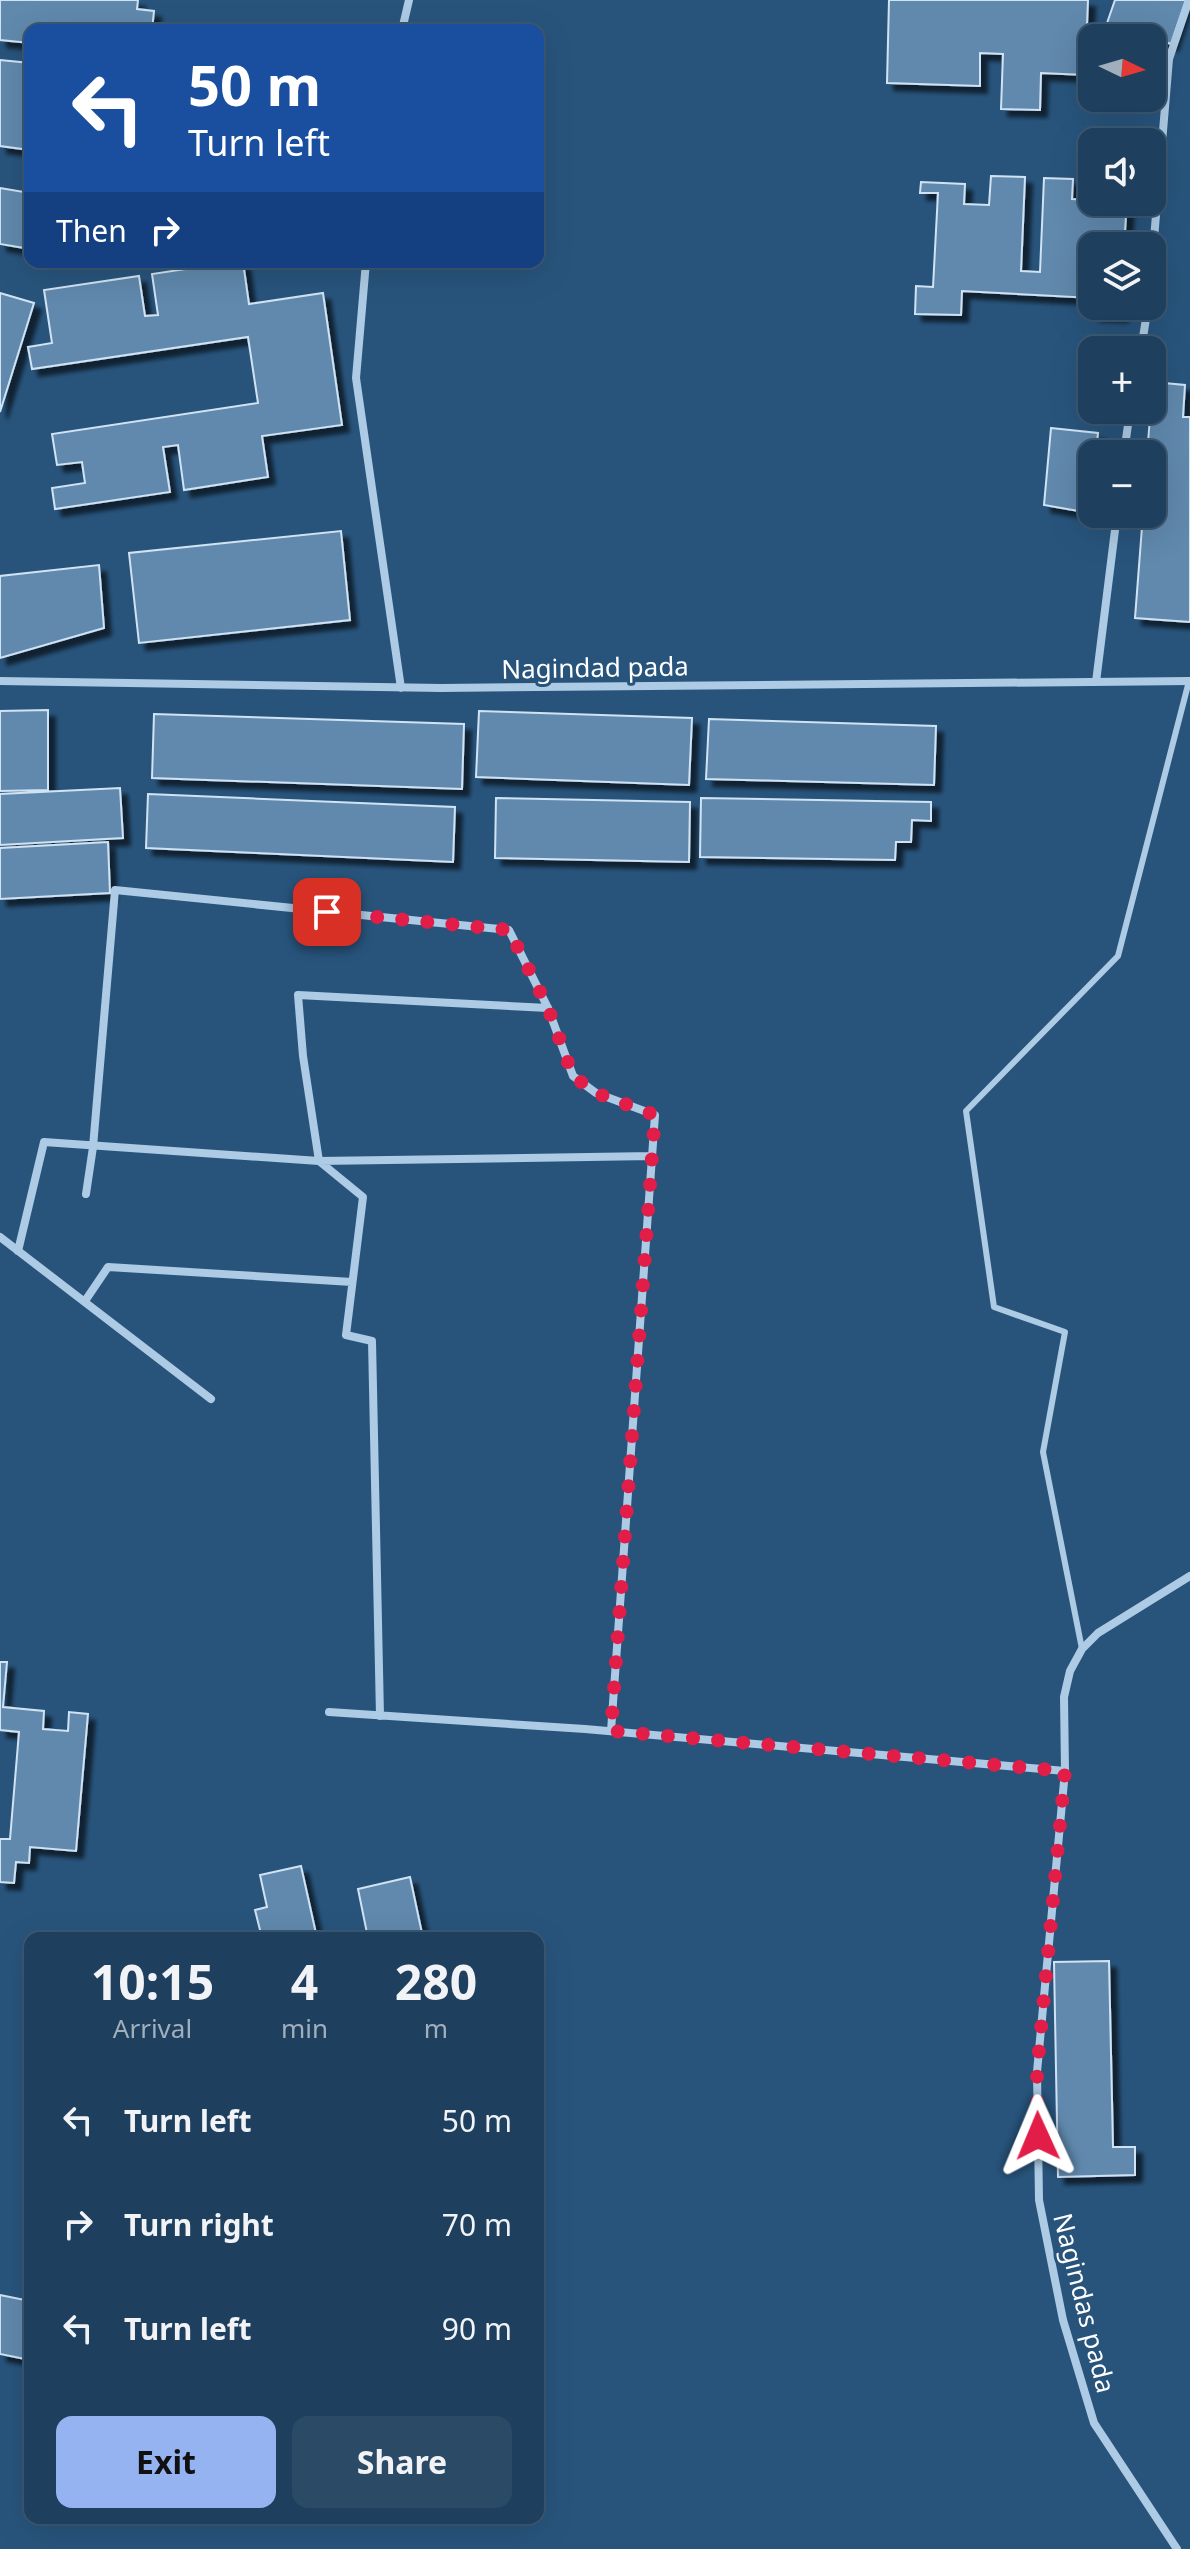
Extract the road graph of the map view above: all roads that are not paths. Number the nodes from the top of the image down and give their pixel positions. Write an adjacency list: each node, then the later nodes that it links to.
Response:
1 (409, 0): 3 (street)
2 (1189, 0): 4 (street)
3 (403, 24)
4 (1155, 232)
5 (365, 268): 10 (street)
6 (1115, 528): 9 (street)
7 (0, 681): 10 (street, Nagindad pada)
8 (1189, 681): 9 (street, Nagindad pada); 22 (lane)
9 (1096, 682): 10 (street, Nagindad pada)
10 (401, 688)
11 (548, 1008): 12 (street); 13 (street); 14 (street)
12 (93, 1147): 14 (street); 15 (street); 17 (street)
13 (652, 1156): 14 (street); 25 (street)
14 (319, 1161): 18 (street)
15 (86, 1194)
16 (0, 1237): 17 (street)
17 (18, 1251): 19 (street)
18 (352, 1282): 19 (street); 24 (street)
19 (85, 1301): 20 (street)
20 (211, 1399)
21 (1190, 1576): 22 (street, Nagindas pada)
22 (1082, 1649): 26 (street, Nagindas pada)
23 (329, 1712): 24 (street)
24 (380, 1716): 25 (street)
25 (611, 1731): 26 (street)
26 (1065, 1771): 27 (street, Nagindas pada)
27 (1177, 2549)

